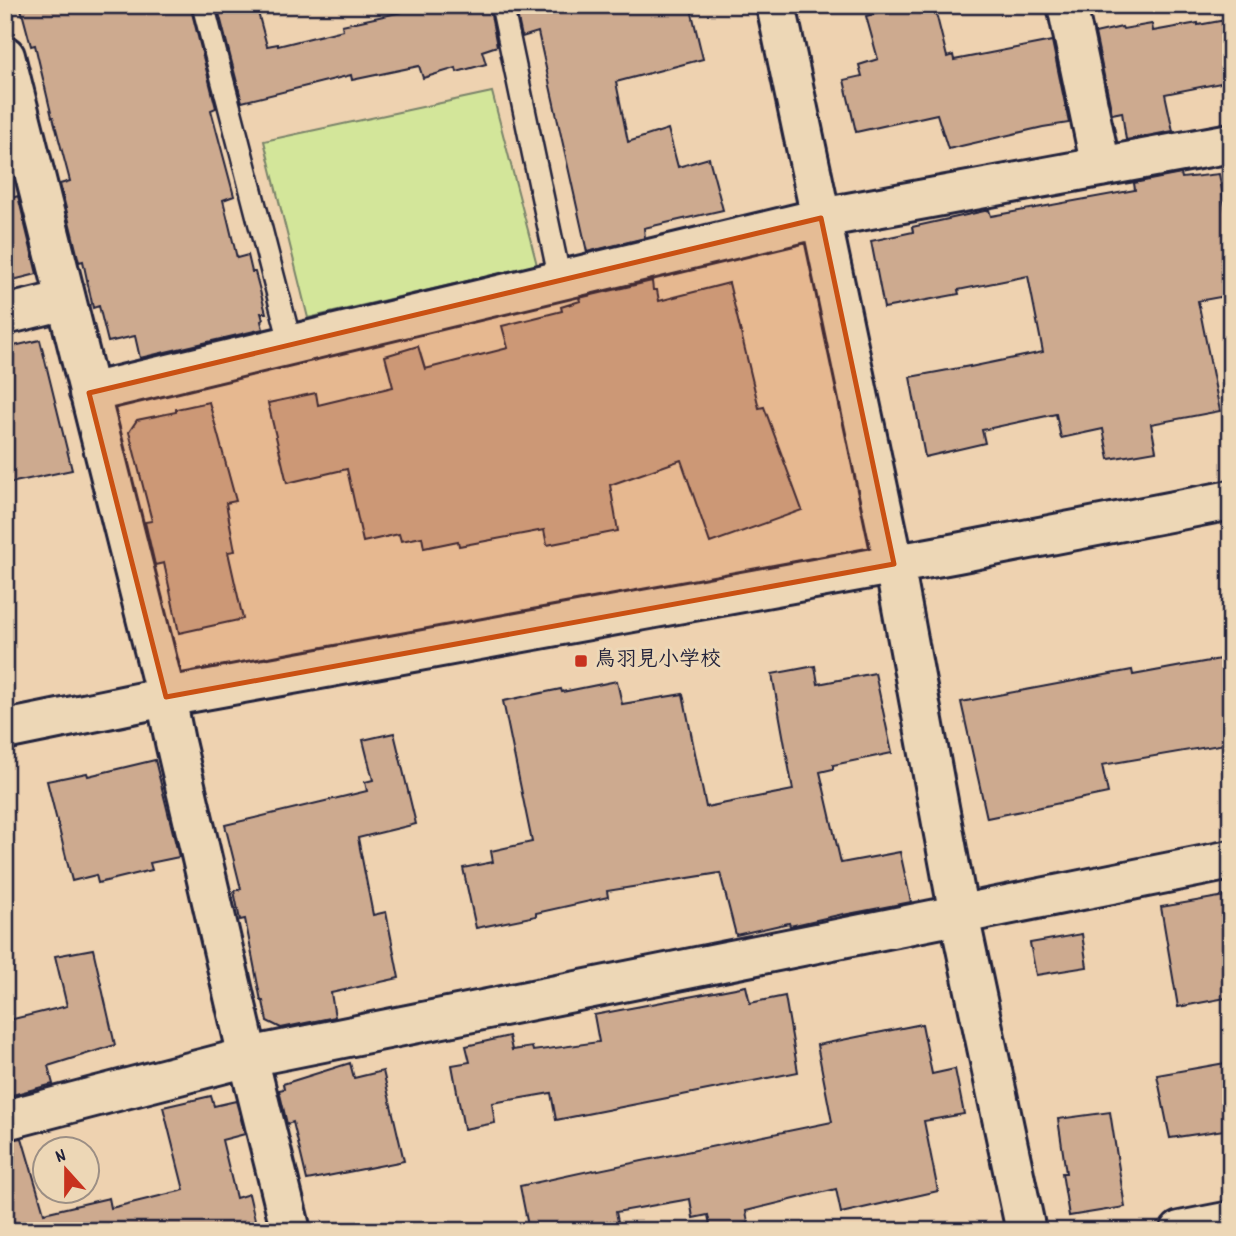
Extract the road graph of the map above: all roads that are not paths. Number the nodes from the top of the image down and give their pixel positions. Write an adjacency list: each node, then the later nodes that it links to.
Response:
1 (203, 5): 12 (lane)
2 (502, 5): 9 (lane)
3 (776, 5): 8 (street)
4 (1067, 5): 7 (street)
5 (5, 56): 10 (street)
6 (1231, 144): 7 (street)
7 (1101, 167): 8 (street)
8 (821, 218): 9 (street); 15 (street)
9 (560, 280): 12 (street)
10 (66, 300): 11 (street); 13 (street)
11 (5, 315)
12 (291, 345): 13 (street)
13 (89, 393): 16 (street)
14 (1231, 500): 15 (street)
15 (894, 564): 16 (street); 19 (street)
16 (166, 697): 17 (street); 20 (street)
17 (5, 730)
18 (1231, 860): 19 (street)
19 (959, 915): 20 (street); 24 (street)
20 (248, 1057): 21 (street); 23 (street)
21 (5, 1120)
22 (1231, 1221): 25 (street)
23 (291, 1231)
24 (1026, 1231)
25 (1180, 1231)

